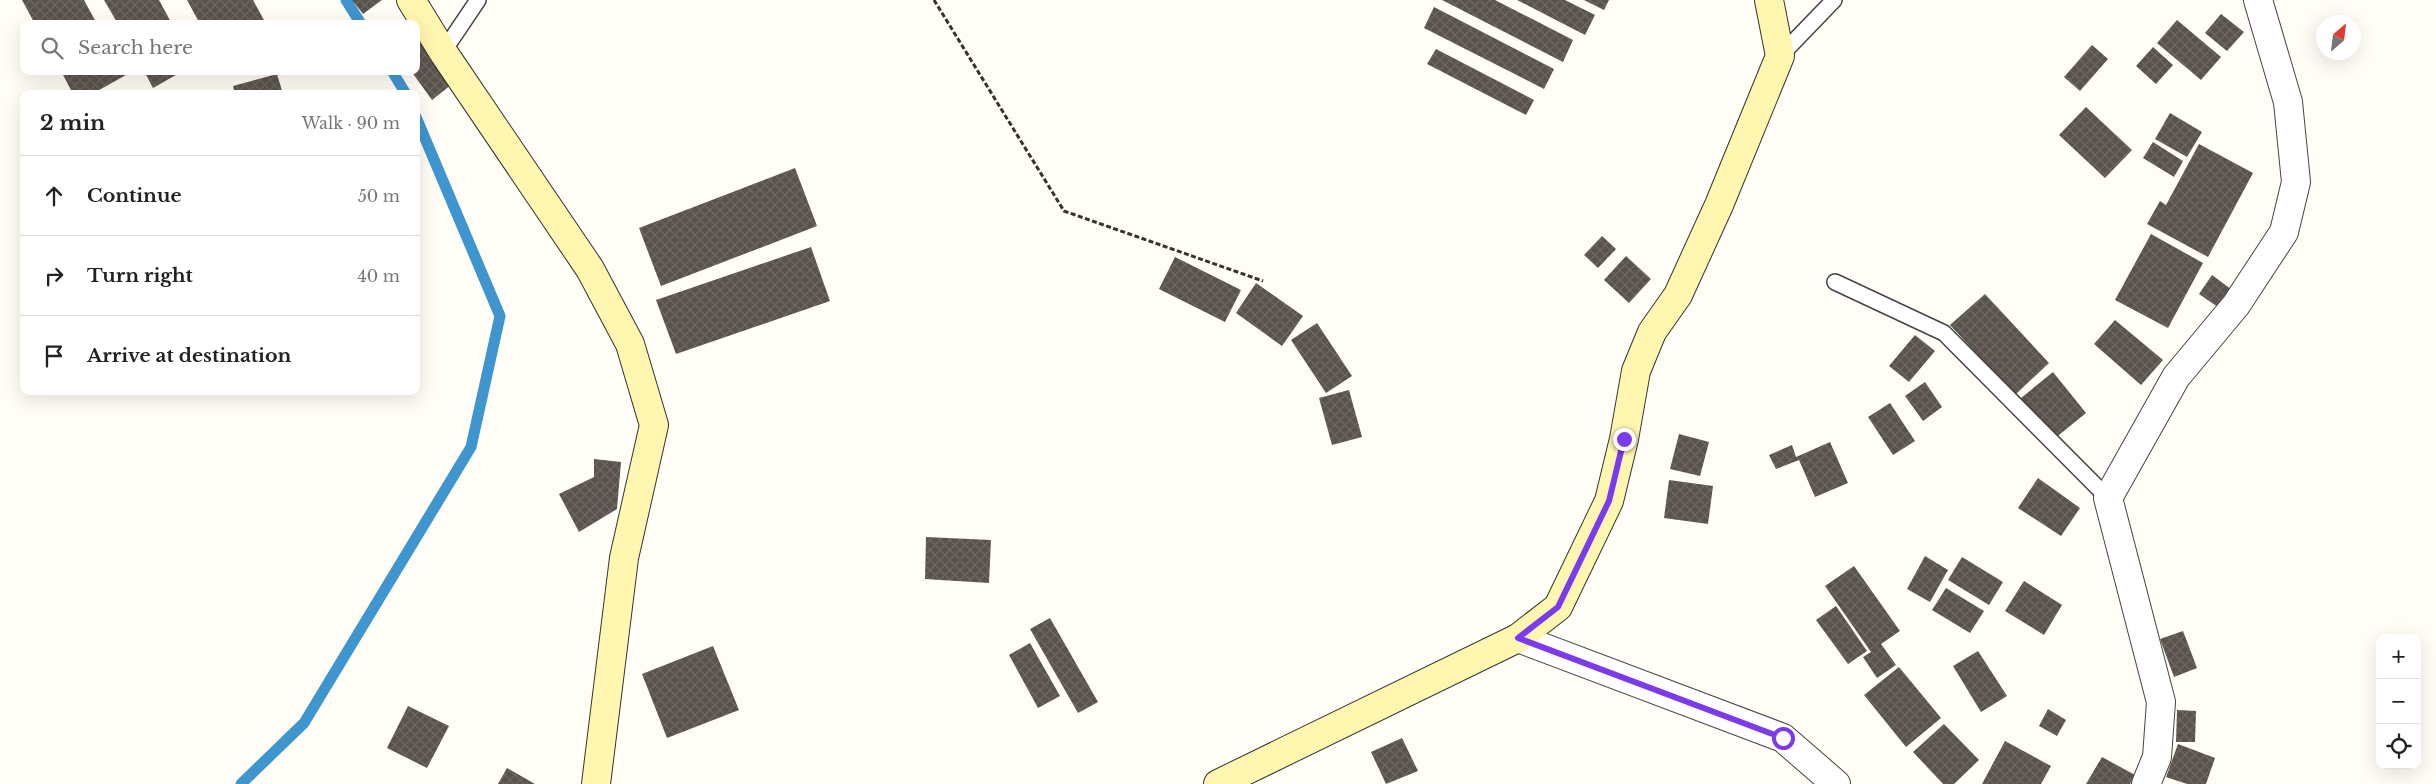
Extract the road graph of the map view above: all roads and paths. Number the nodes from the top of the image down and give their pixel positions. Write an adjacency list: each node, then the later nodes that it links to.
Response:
1 (411, 0): 7 (street)
2 (478, 0): 7 (lane)
3 (934, 0): 9 (path)
4 (1769, 0): 8 (street)
5 (1834, 0): 8 (lane)
6 (2258, 0): 11 (street)
7 (443, 52): 13 (street)
8 (1780, 56): 12 (street)
9 (1262, 282)
10 (1835, 282): 11 (lane)
11 (2108, 498): 16 (street)
12 (1518, 638): 14 (street); 15 (street)
13 (596, 784)
14 (1218, 784)
15 (1836, 784)
16 (2146, 784)

